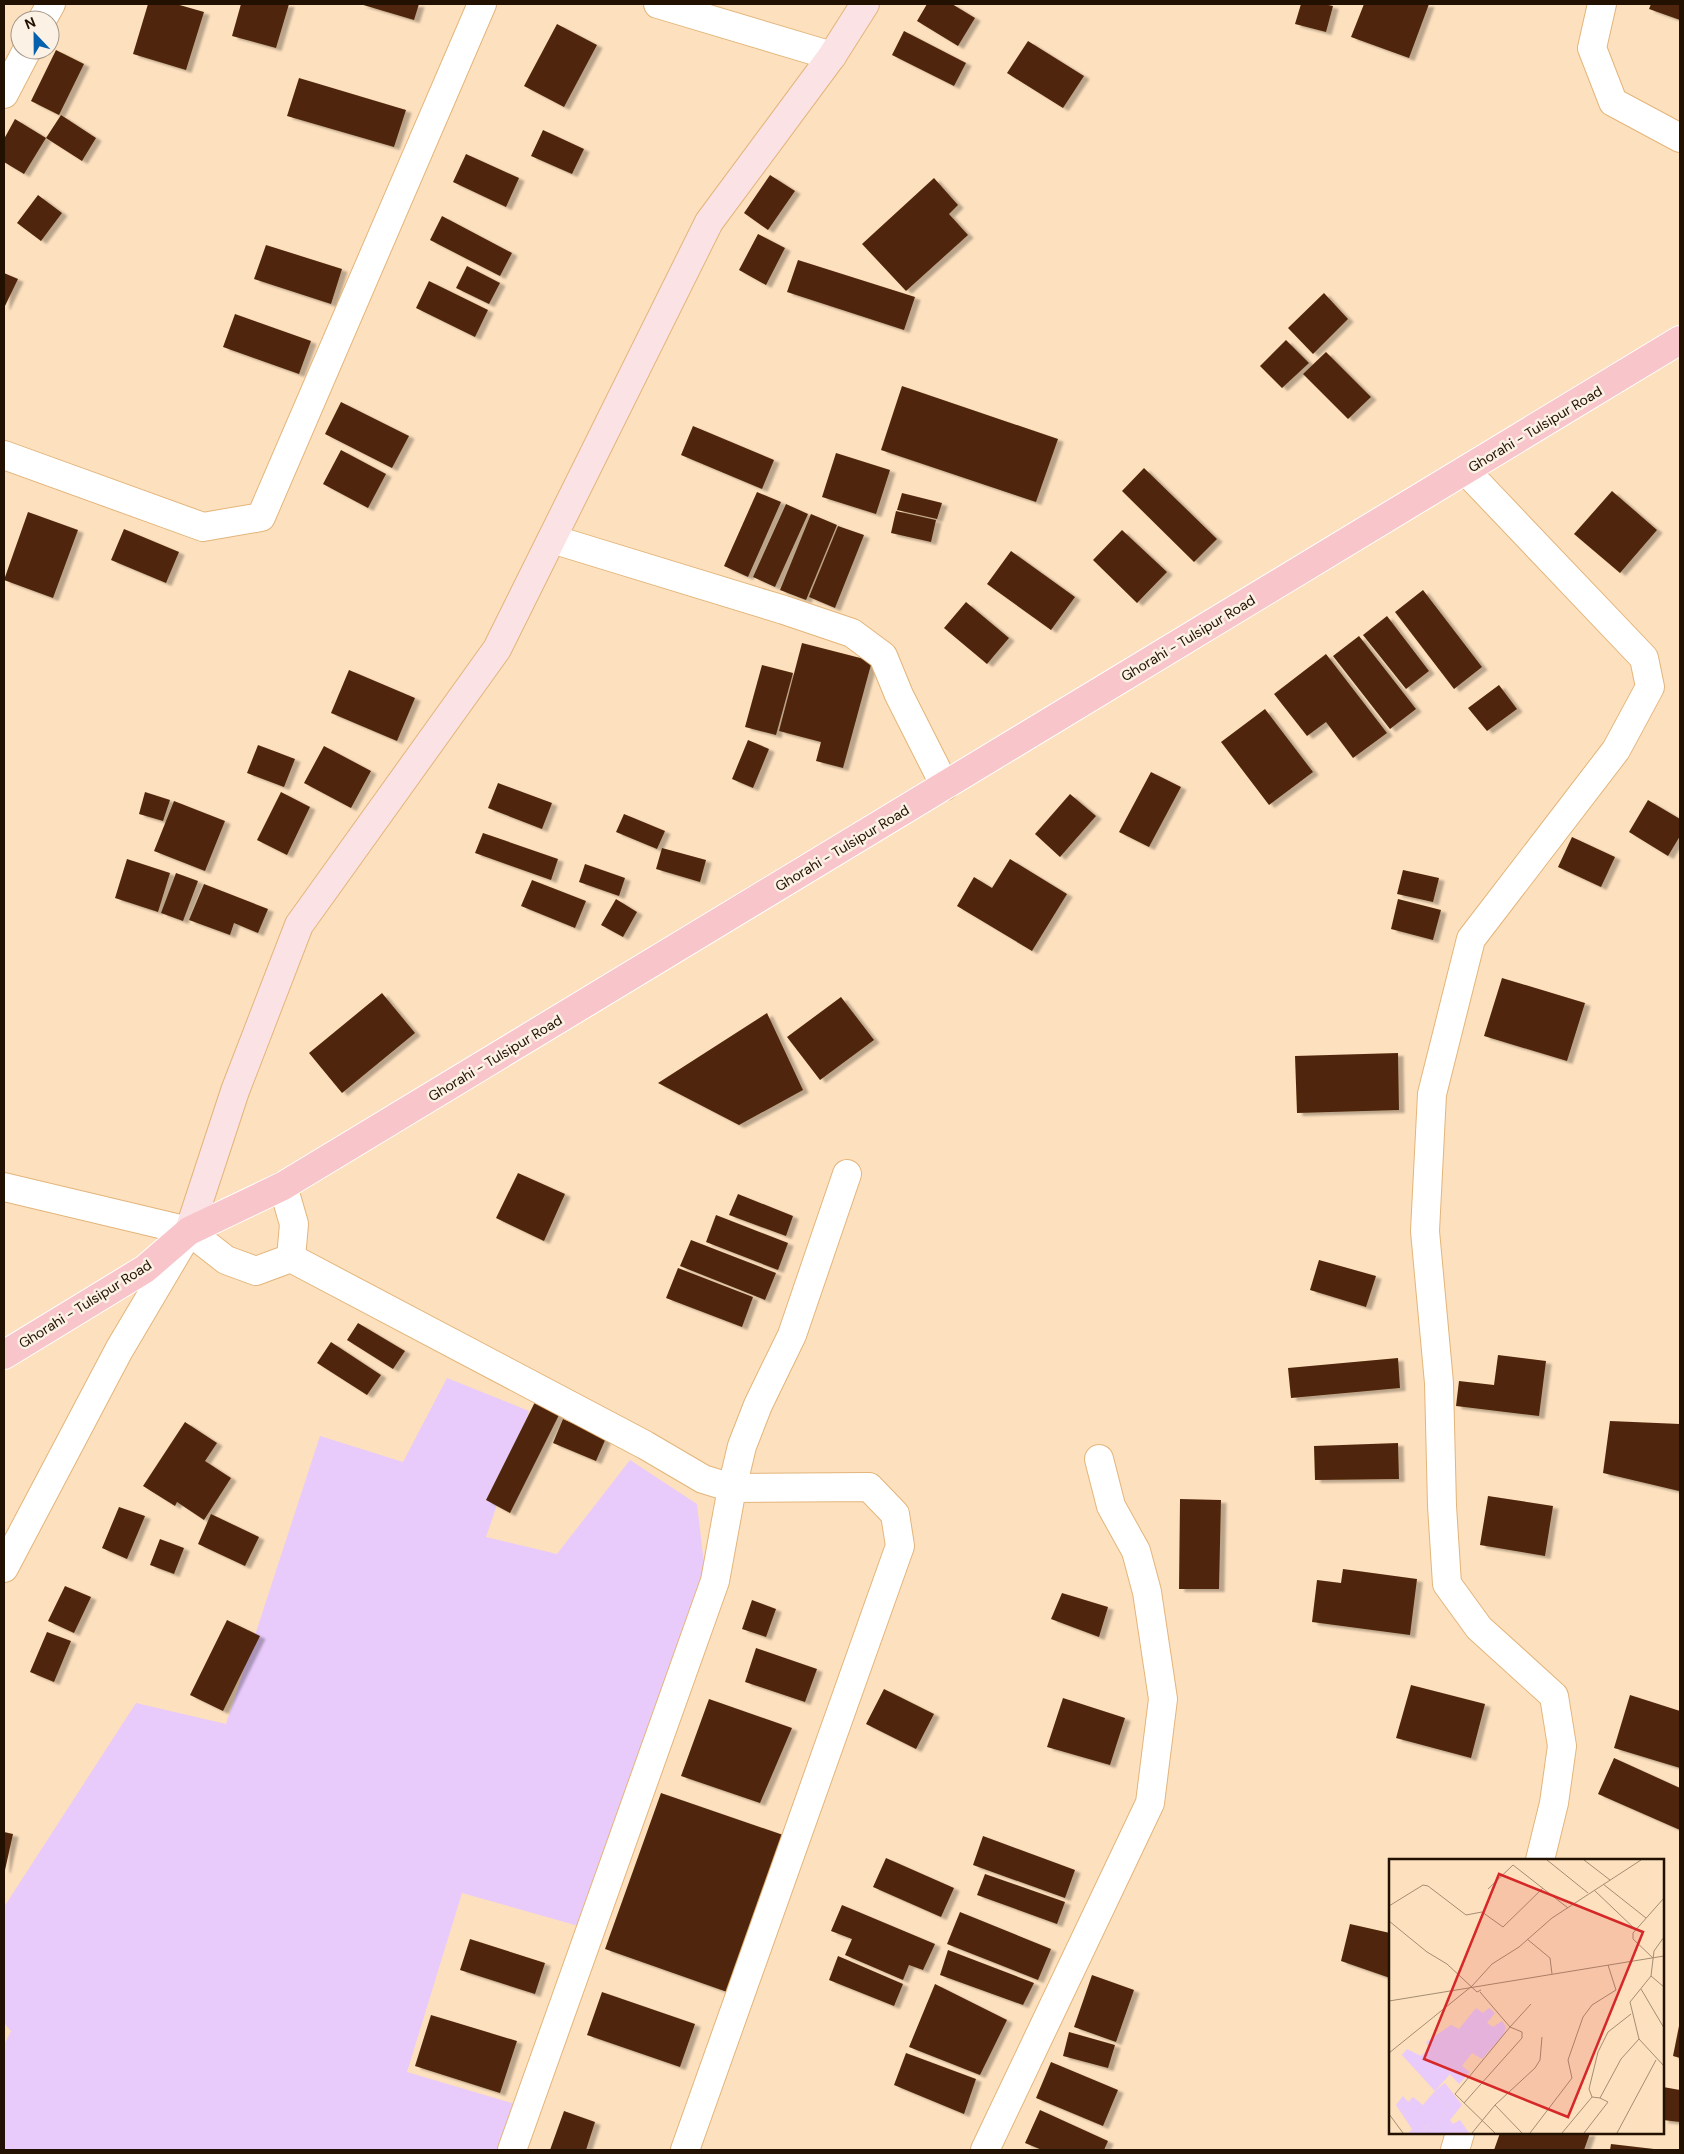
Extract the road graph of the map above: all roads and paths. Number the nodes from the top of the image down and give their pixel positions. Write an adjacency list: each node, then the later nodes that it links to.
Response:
1 (482, 4): 10 (street)
2 (658, 4): 5 (street)
3 (865, 4): 5 (street)
4 (1602, 4): 8 (street)
5 (832, 56): 12 (street)
6 (22, 60): 7 (street)
7 (4, 94)
8 (1680, 138)
9 (1680, 340): 11 (main road, Ghorahi - Tulsipur Road)
10 (4, 455)
11 (1466, 471): 13 (main road, Ghorahi - Tulsipur Road); 23 (street)
12 (552, 539): 13 (street); 17 (street)
13 (945, 786): 15 (main road, Ghorahi - Tulsipur Road)
14 (847, 1174): 21 (street)
15 (283, 1186): 17 (main road, Ghorahi - Tulsipur Road); 18 (street)
16 (4, 1187): 17 (street)
17 (189, 1231): 18 (street); 19 (main road, Ghorahi - Tulsipur Road); 22 (street)
18 (291, 1258): 21 (street)
19 (4, 1355)
20 (1099, 1459): 27 (street)
21 (732, 1488): 25 (street); 26 (street)
22 (4, 1568)
23 (1540, 1859)
24 (1460, 2134): 28 (street)
25 (512, 2150)
26 (684, 2150)
27 (986, 2150)
28 (1455, 2150)

